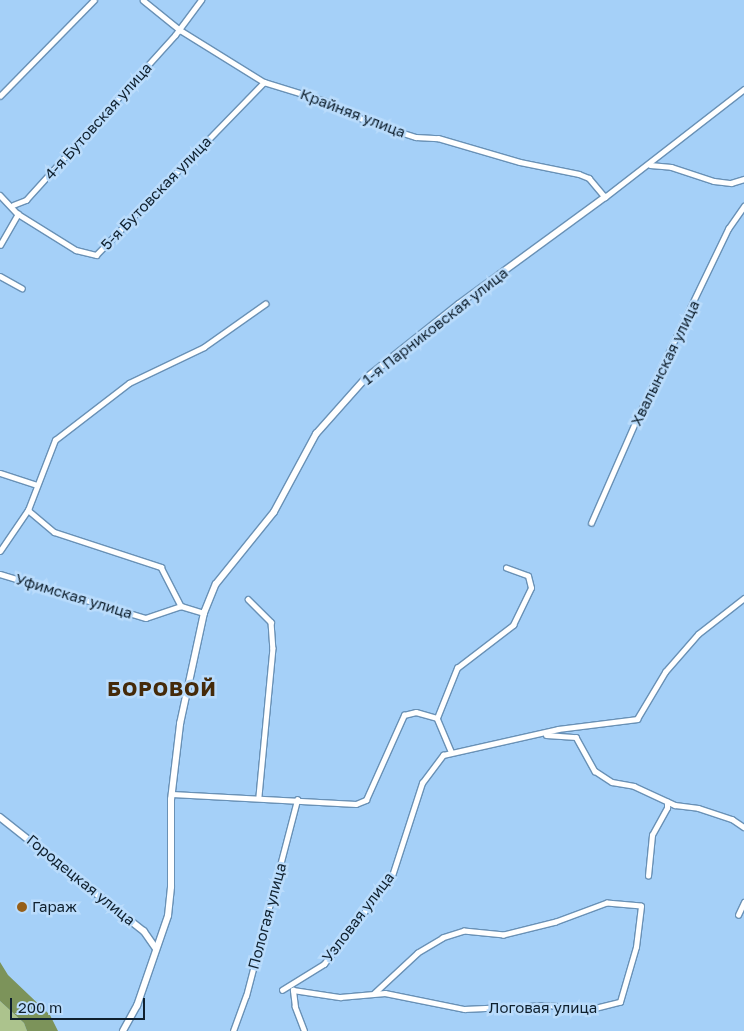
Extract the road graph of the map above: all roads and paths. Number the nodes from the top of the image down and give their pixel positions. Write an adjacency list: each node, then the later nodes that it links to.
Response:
1 (94, 0): 7 (street)
2 (142, 0): 4 (street, Крайняя улица)
3 (201, 0): 4 (street, 4-я Бутовская улица)
4 (180, 30): 5 (street, Крайняя улица); 12 (street, 4-я Бутовская улица)
5 (264, 82): 11 (street, Крайняя улица); 14 (street, 5-я Бутовская улица)
6 (744, 89): 8 (street)
7 (0, 96)
8 (648, 165): 9 (street); 11 (street)
9 (744, 179)
10 (0, 195): 12 (street)
11 (605, 197): 29 (street, 1-я Парниковская улица)
12 (13, 205): 14 (street, 5-я Бутовская улица)
13 (744, 206): 22 (street, Хвалынская улица)
14 (18, 214): 15 (street)
15 (0, 245)
16 (0, 276): 17 (street)
17 (22, 288)
18 (265, 304): 20 (street)
19 (0, 473): 20 (street)
20 (37, 485): 21 (street)
21 (28, 510): 23 (street); 28 (street)
22 (591, 523)
23 (0, 551)
24 (506, 568): 30 (street)
25 (0, 574): 28 (street, Уфимская улица)
26 (248, 598): 34 (street)
27 (744, 598): 31 (street)
28 (181, 606): 29 (street)
29 (204, 614): 33 (street, 1-я Парниковская улица)
30 (438, 718): 32 (street); 35 (street)
31 (542, 734): 32 (street); 36 (street)
32 (451, 751): 43 (street, Узловая улица)
33 (172, 794): 34 (street); 42 (street, 1-я Парниковская улица)
34 (259, 797): 35 (street)
35 (297, 800): 46 (street, Пологая улица)
36 (667, 802): 38 (street); 39 (street)
37 (0, 817): 42 (street, Городецкая улица)
38 (744, 827)
39 (648, 876)
40 (744, 902): 41 (street)
41 (738, 915)
42 (156, 948): 45 (street, 1-я Парниковская улица)
43 (282, 990)
44 (376, 993): 44 (street, Логовая улица); 47 (street)
45 (123, 1031)
46 (233, 1031)
47 (304, 1031)

